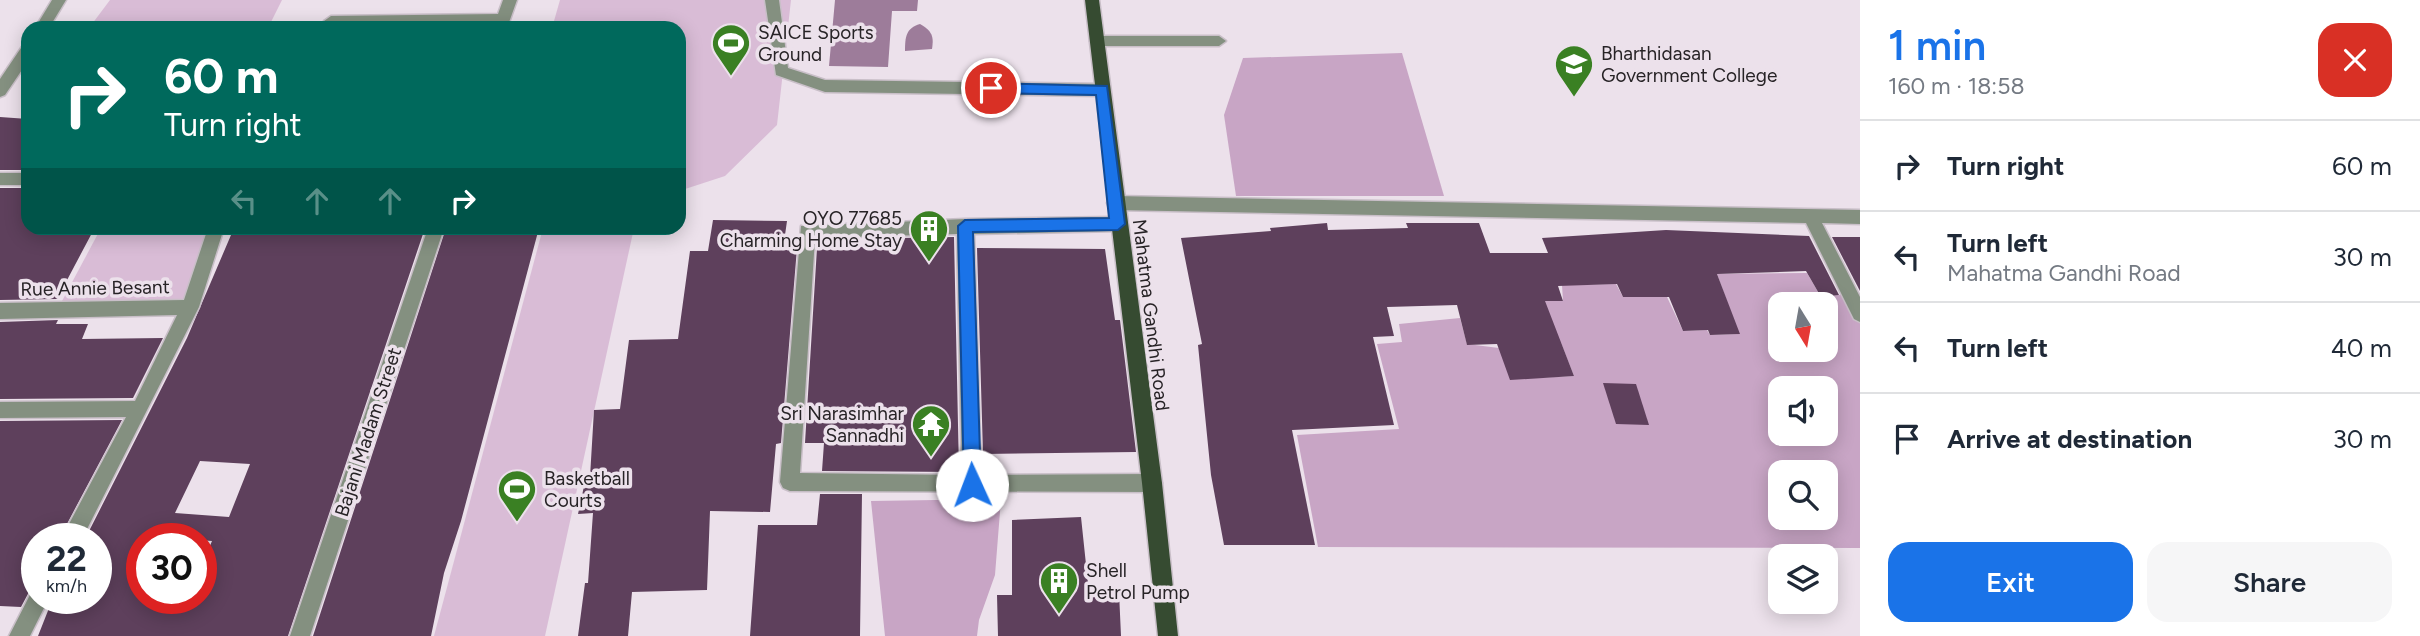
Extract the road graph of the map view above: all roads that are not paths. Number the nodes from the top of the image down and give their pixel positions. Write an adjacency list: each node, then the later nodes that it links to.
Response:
1 (59, 0): 6 (street)
2 (510, 0): 8 (street)
3 (772, 0): 12 (street)
4 (1092, 0): 9 (main road, Mahatma Gandhi Road)
5 (331, 20): 7 (street)
6 (46, 21)
7 (388, 21)
8 (502, 21)
9 (1097, 41): 10 (street); 12 (main road, Mahatma Gandhi Road)
10 (1219, 41)
11 (21, 60): 13 (street)
12 (1102, 90): 16 (main road, Mahatma Gandhi Road)
13 (0, 91)
14 (0, 179): 15 (street)
15 (21, 179)
16 (1115, 203): 17 (street); 19 (main road, Mahatma Gandhi Road)
17 (1811, 217): 18 (street); 25 (street)
18 (1860, 217)
19 (1118, 224): 20 (street); 28 (main road, Mahatma Gandhi Road)
20 (965, 226): 29 (street); 29 (street)
21 (214, 235): 23 (street)
22 (434, 235): 33 (street, Bajani Madam Street)
23 (190, 307): 24 (street, Rue Annie Besant); 26 (street)
24 (0, 311)
25 (1860, 314)
26 (141, 409): 27 (street); 30 (street)
27 (0, 410)
28 (1152, 483): 29 (street); 34 (main road, Mahatma Gandhi Road)
29 (972, 485)
30 (80, 523)
31 (31, 614): 32 (street)
32 (19, 636)
33 (300, 636)
34 (1168, 636)

